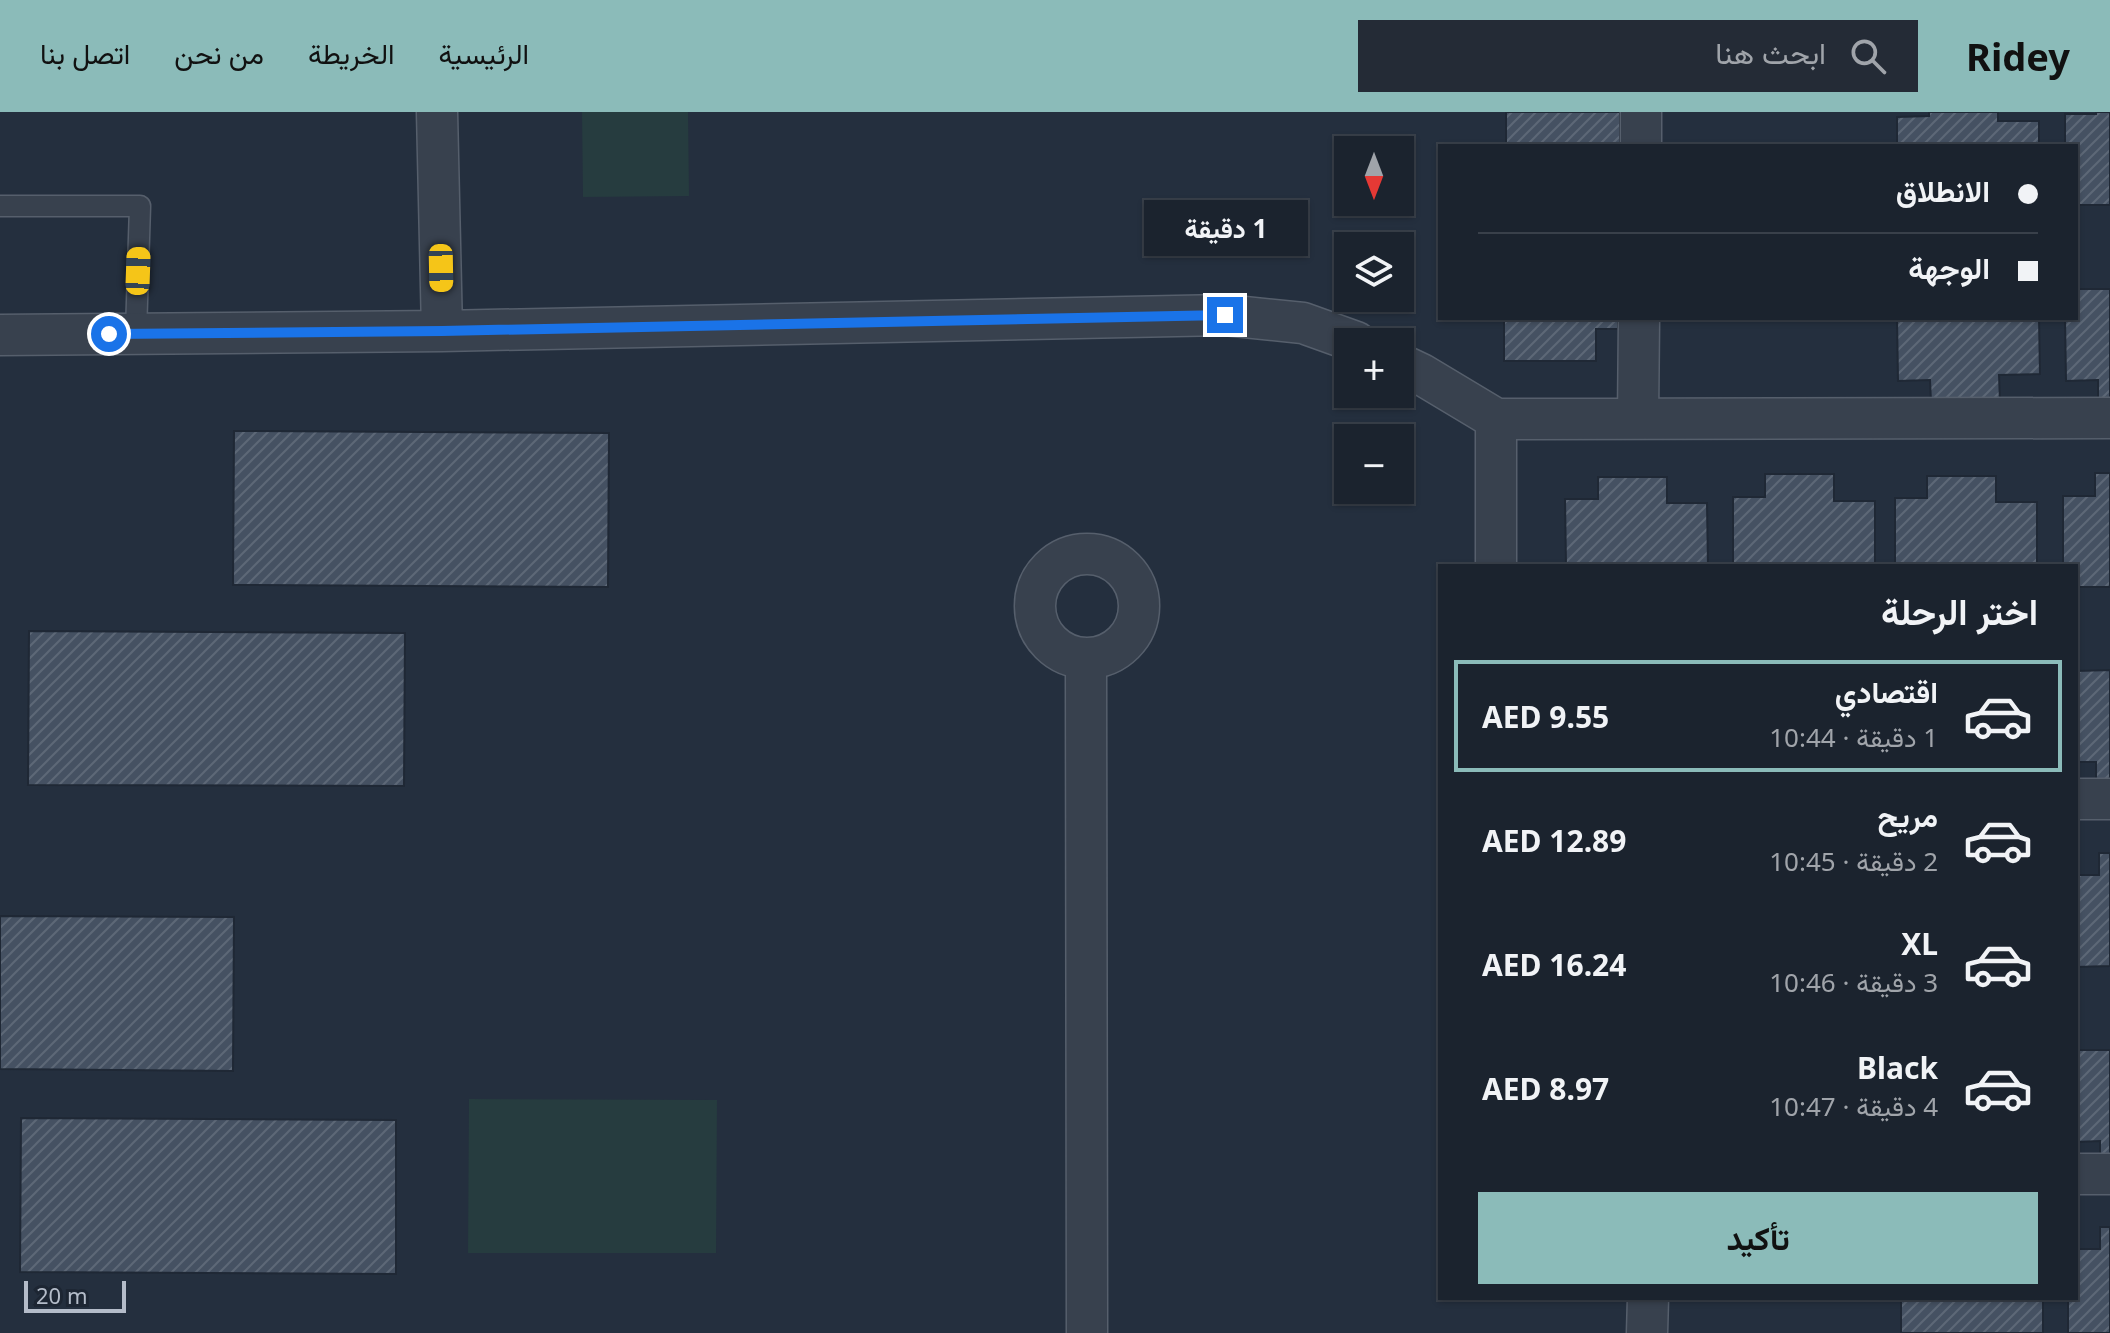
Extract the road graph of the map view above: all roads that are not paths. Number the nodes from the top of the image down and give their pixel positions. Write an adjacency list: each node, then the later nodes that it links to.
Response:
1 (437, 112): 6 (street)
2 (1641, 112): 3 (street)
3 (1641, 144)
4 (0, 206): 7 (lane)
5 (1639, 320): 13 (street)
6 (442, 331): 7 (street); 8 (street)
7 (136, 333): 9 (street)
8 (1334, 334)
9 (0, 335)
10 (1414, 371): 12 (street)
11 (2110, 418): 13 (street)
12 (1496, 419): 13 (street); 14 (street)
13 (1638, 419)
14 (1496, 564)
15 (1086, 659): 21 (street)
16 (2078, 799): 17 (street)
17 (2110, 799)
18 (2078, 1174): 19 (street)
19 (2110, 1174)
20 (1648, 1300): 22 (street)
21 (1087, 1333)
22 (1647, 1333)

